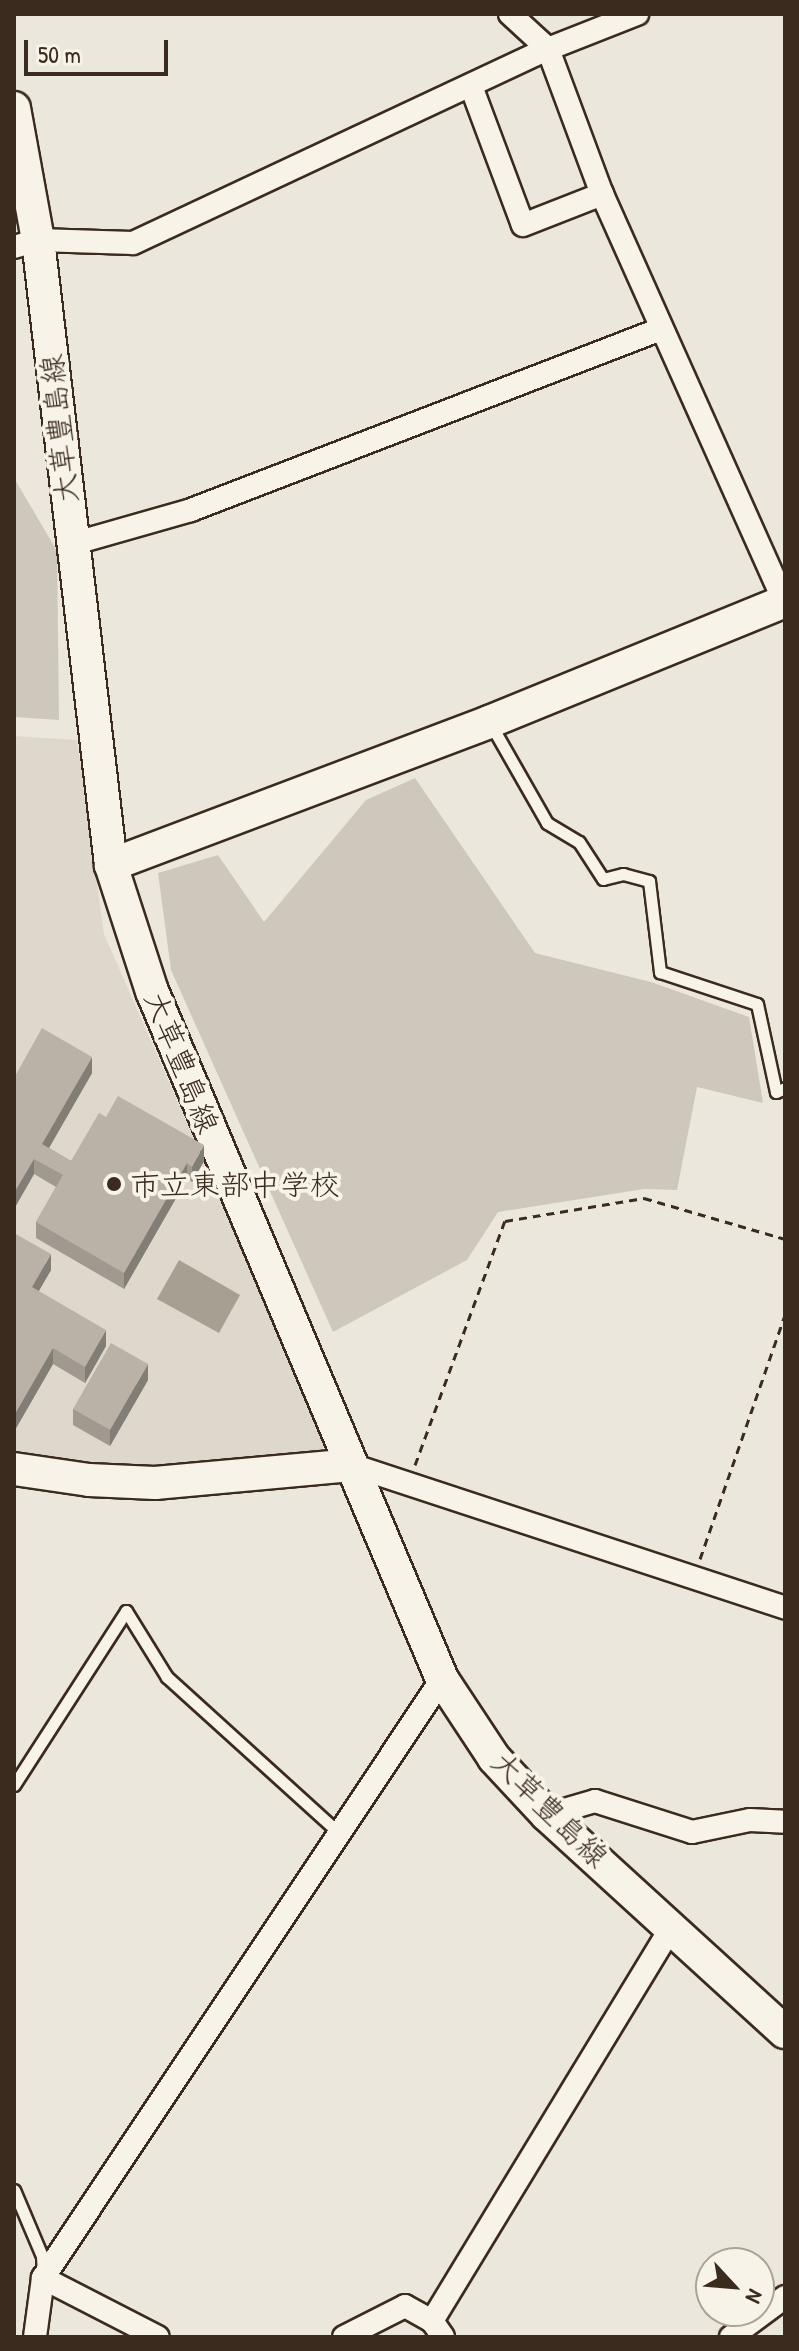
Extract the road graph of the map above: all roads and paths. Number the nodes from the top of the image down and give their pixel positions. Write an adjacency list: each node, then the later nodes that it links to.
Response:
1 (510, 14): 3 (street)
2 (637, 14): 3 (street)
3 (548, 49): 4 (street); 6 (street)
4 (471, 86): 6 (street); 7 (street)
5 (14, 108): 7 (main road, 大草豊島線)
6 (602, 194): 8 (street)
7 (26, 243): 9 (main road, 大草豊島線)
8 (661, 329): 9 (street); 10 (street)
9 (72, 544): 12 (main road, 大草豊島線)
10 (785, 602): 11 (main road)
11 (489, 722): 12 (main road); 13 (lane)
12 (111, 865): 16 (main road, 大草豊島線)
13 (785, 1088)
14 (785, 1239): 18 (path)
15 (785, 1315): 19 (path)
16 (351, 1465): 17 (main road); 18 (street); 21 (main road, 大草豊島線)
17 (14, 1469)
18 (407, 1486): 19 (street)
19 (693, 1578): 20 (street)
20 (785, 1608)
21 (442, 1679): 23 (main road, 大草豊島線); 25 (street)
22 (14, 1785): 25 (lane)
23 (547, 1815): 24 (street); 26 (main road, 大草豊島線)
24 (785, 1822)
25 (337, 1831): 29 (street)
26 (673, 1925): 27 (main road, 大草豊島線); 31 (street)
27 (785, 2032)
28 (14, 2190): 29 (lane)
29 (43, 2278): 32 (street); 33 (street)
30 (785, 2297): 35 (street)
31 (437, 2329): 34 (street)
32 (35, 2337)
33 (158, 2337)
34 (344, 2337)
35 (731, 2337)

